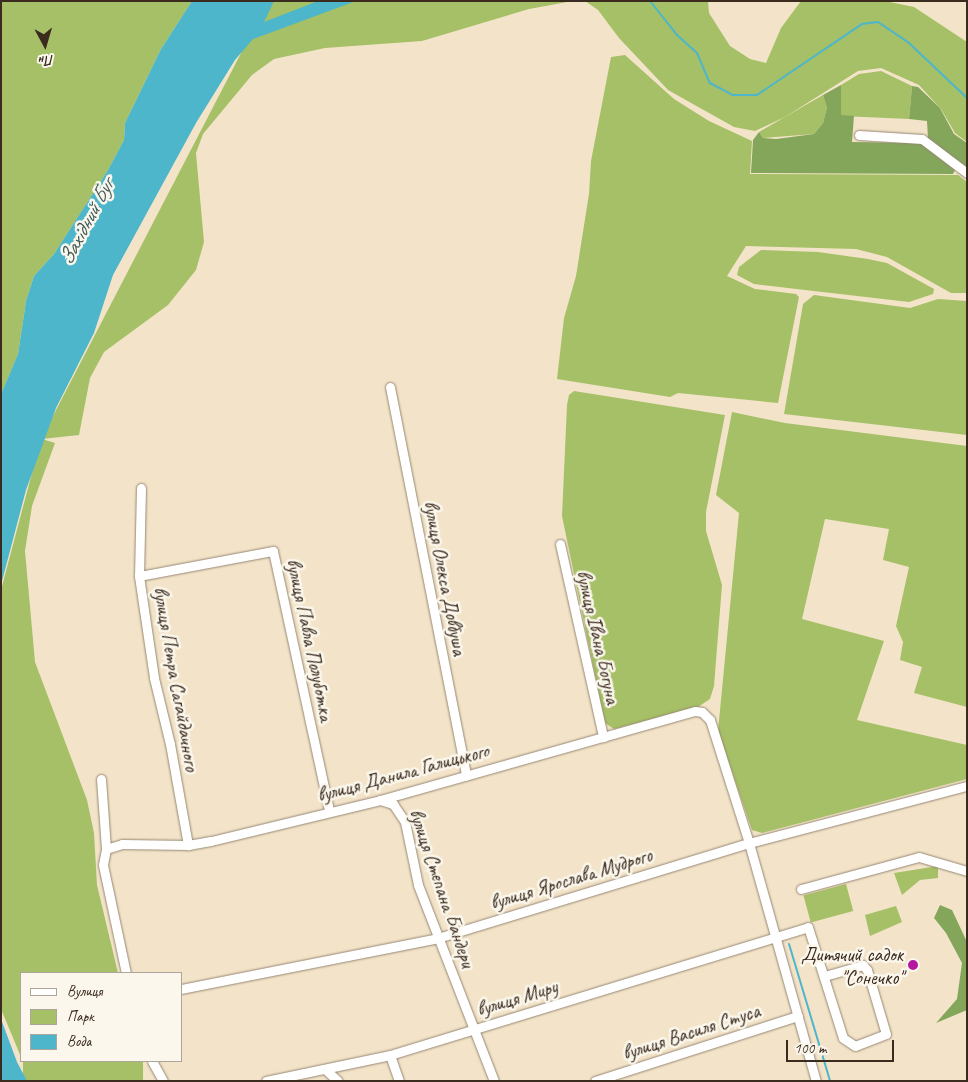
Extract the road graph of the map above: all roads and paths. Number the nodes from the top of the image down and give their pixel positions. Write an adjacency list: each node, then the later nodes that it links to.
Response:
1 (859, 135): 2 (street)
2 (967, 172)
3 (390, 387): 8 (street, вулиця Олекса Довбуша)
4 (141, 488): 6 (street, вулиця Петра Сагайдачного)
5 (560, 544): 7 (street, вулиця Івана Богуна)
6 (139, 576): 12 (street, вулиця Павла Полуботка); 14 (street, вулиця Петра Сагайдачного)
7 (603, 736): 8 (street, вулиця Данила Галицького); 13 (street, вулиця Данила Галицького)
8 (466, 776): 11 (street, вулиця Данила Галицького)
9 (101, 779): 15 (street)
10 (967, 786): 13 (street, вулиця Ярослава Мудрого)
11 (380, 800): 12 (street, вулиця Данила Галицького); 19 (street, вулиця Степана Бандери)
12 (329, 812): 14 (street, вулиця Данила Галицького)
13 (749, 843): 18 (street); 19 (street, вулиця Ярослава Мудрого)
14 (188, 845): 15 (street, вулиця Данила Галицького)
15 (106, 849): 20 (street)
16 (967, 871): 17 (street)
17 (801, 889)
18 (775, 935): 21 (street, вулиця Миру); 23 (street); 24 (street, вулиця Миру)
19 (438, 938): 22 (street, вулиця Ярослава Мудрого); 24 (street, вулиця Степана Бандери)
20 (126, 972)
21 (824, 976): 21 (street)
22 (182, 989)
23 (798, 1016): 33 (street, вулиця Василя Стуса); 34 (street)
24 (475, 1029): 25 (street, вулиця Миру); 32 (street, вулиця Степана Бандери)
25 (390, 1056): 27 (street, вулиця Миру); 31 (street)
26 (152, 1062): 28 (street)
27 (326, 1070): 29 (street, вулиця Миру); 30 (street)
28 (162, 1081)
29 (266, 1081)
30 (338, 1081)
31 (399, 1081)
32 (494, 1081)
33 (595, 1081)
34 (816, 1081)

